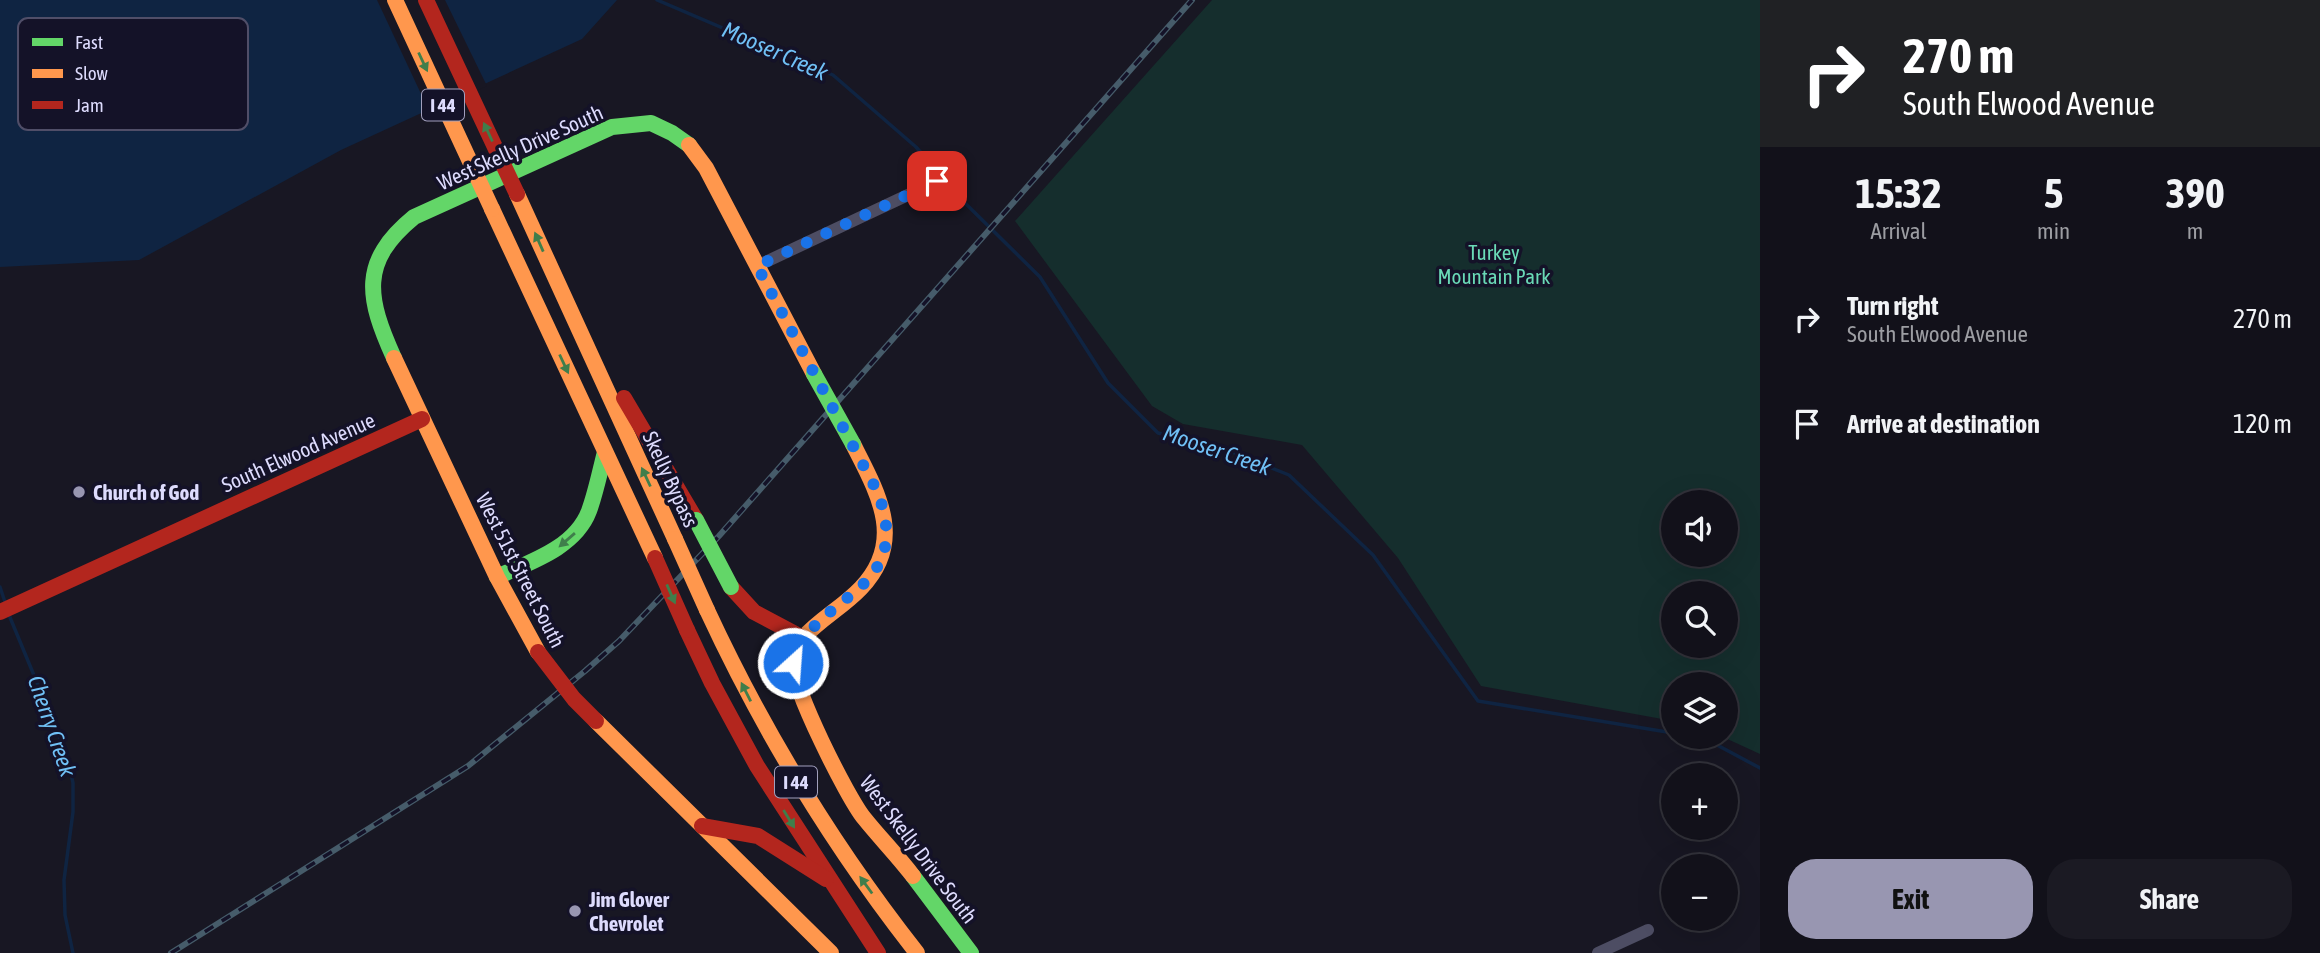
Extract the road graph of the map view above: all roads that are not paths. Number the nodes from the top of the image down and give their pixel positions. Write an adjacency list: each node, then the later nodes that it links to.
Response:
1 (395, 0): 8 (main road, I 44, one-way to 8, bridge)
2 (426, 0): 6 (main road, Skelly Bypass / I 44, one-way to 2, bridge)
3 (961, 170): 5 (street)
4 (390, 238): 5 (main road, West Skelly Drive South); 7 (main road, West 51st Street South)
5 (757, 266): 11 (main road, West Skelly Drive South, bridge)
6 (560, 290): 11 (main road, bridge); 15 (main road, Skelly Bypass / I 44, one-way to 6, bridge)
7 (422, 419): 9 (main road, West 51st Street South); 10 (main road, South Elwood Avenue)
8 (605, 452): 9 (main road, one-way to 9); 13 (main road, I 44, one-way to 13, bridge)
9 (497, 577): 12 (main road, West 51st Street South, bridge)
10 (0, 612)
11 (803, 638): 18 (main road, West Skelly Drive South)
12 (702, 826): 13 (main road); 16 (main road, West 51st Street South)
13 (832, 883): 17 (main road, I 44)
14 (1648, 930): 19 (street)
15 (914, 949)
16 (831, 953)
17 (878, 953)
18 (971, 953)
19 (1598, 953)

